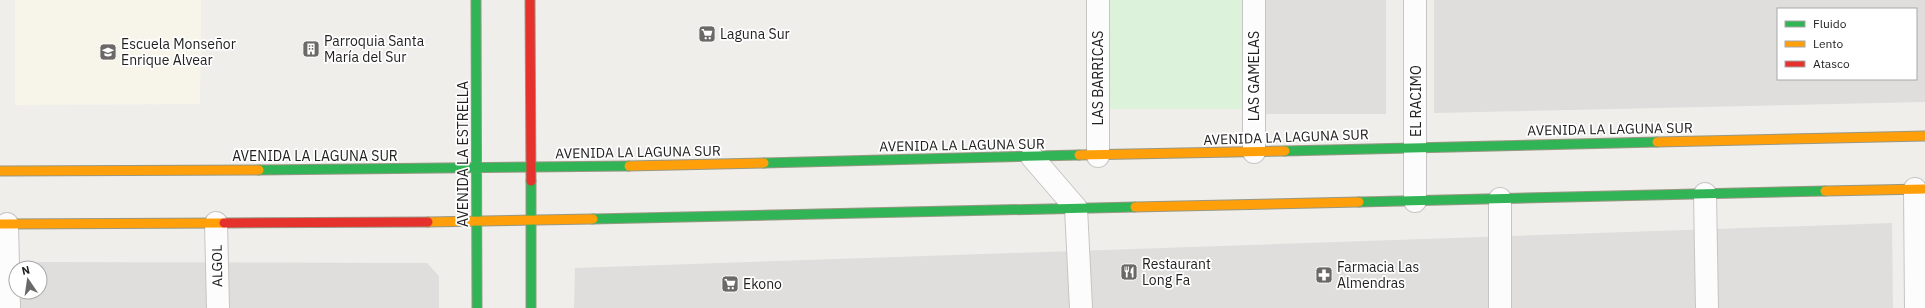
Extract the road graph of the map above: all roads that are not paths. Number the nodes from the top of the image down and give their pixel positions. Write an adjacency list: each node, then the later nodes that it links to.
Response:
1 (476, 0): 12 (street, AVENIDA LA ESTRELLA)
2 (530, 0): 11 (street)
3 (1098, 0): 9 (street, LAS BARRICAS)
4 (1254, 0): 8 (street, LAS GAMELAS)
5 (1415, 0): 7 (street, EL RACIMO)
6 (1925, 136): 7 (street, AVENIDA LA LAGUNA SUR)
7 (1416, 147): 8 (street, AVENIDA LA LAGUNA SUR); 17 (street, EL RACIMO)
8 (1254, 152): 9 (street, AVENIDA LA LAGUNA SUR)
9 (1098, 156): 10 (street, AVENIDA LA LAGUNA SUR)
10 (1032, 157): 11 (street, AVENIDA LA LAGUNA SUR); 18 (street)
11 (531, 168): 12 (street, AVENIDA LA LAGUNA SUR); 19 (street)
12 (477, 169): 13 (street, AVENIDA LA LAGUNA SUR); 20 (street, AVENIDA LA ESTRELLA)
13 (0, 171)
14 (1920, 189): 15 (street); 30 (street)
15 (1705, 194): 16 (street); 29 (street)
16 (1500, 199): 17 (street); 28 (street)
17 (1415, 201): 18 (street)
18 (1076, 208): 19 (street); 27 (street)
19 (531, 220): 20 (street); 26 (street)
20 (477, 222): 21 (street); 25 (street, AVENIDA LA ESTRELLA)
21 (216, 223): 22 (street); 24 (street, ALGOL)
22 (4, 224): 23 (street)
23 (9, 308)
24 (218, 308)
25 (477, 308)
26 (531, 308)
27 (1081, 308)
28 (1500, 308)
29 (1707, 308)
30 (1916, 308)

